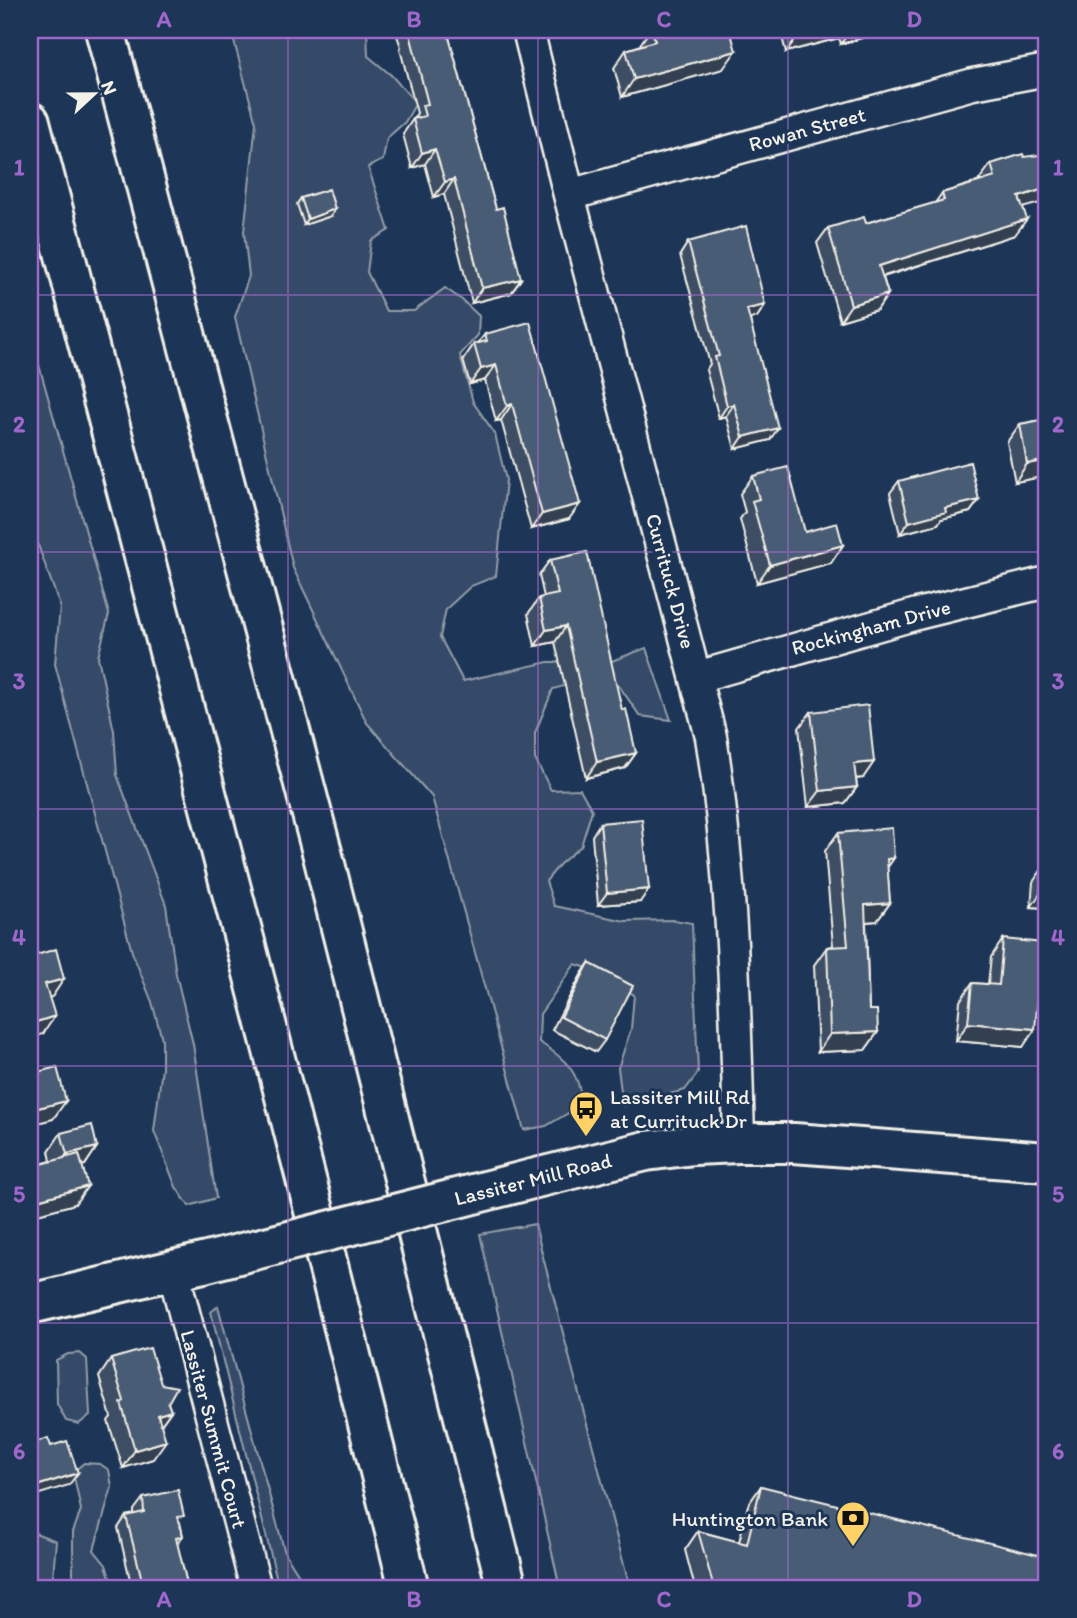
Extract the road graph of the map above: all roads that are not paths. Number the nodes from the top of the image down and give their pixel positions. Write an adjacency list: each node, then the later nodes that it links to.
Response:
1 (105, 30): 14 (main road)
2 (528, 30): 5 (street, Currituck Drive)
3 (1047, 70): 5 (street, Rowan Street)
4 (30, 122): 13 (main road)
5 (569, 195): 7 (street, Currituck Drive)
6 (1047, 582): 7 (street, Rockingham Drive)
7 (697, 677): 8 (street, Currituck Drive)
8 (739, 1143): 9 (main road, Lassiter Mill Road); 10 (main road, Lassiter Mill Road, bridge)
9 (1047, 1162)
10 (188, 1266): 11 (main road, Lassiter Mill Road); 12 (street, Lassiter Summit Court)
11 (30, 1304)
12 (256, 1588)
13 (409, 1588)
14 (507, 1588)

